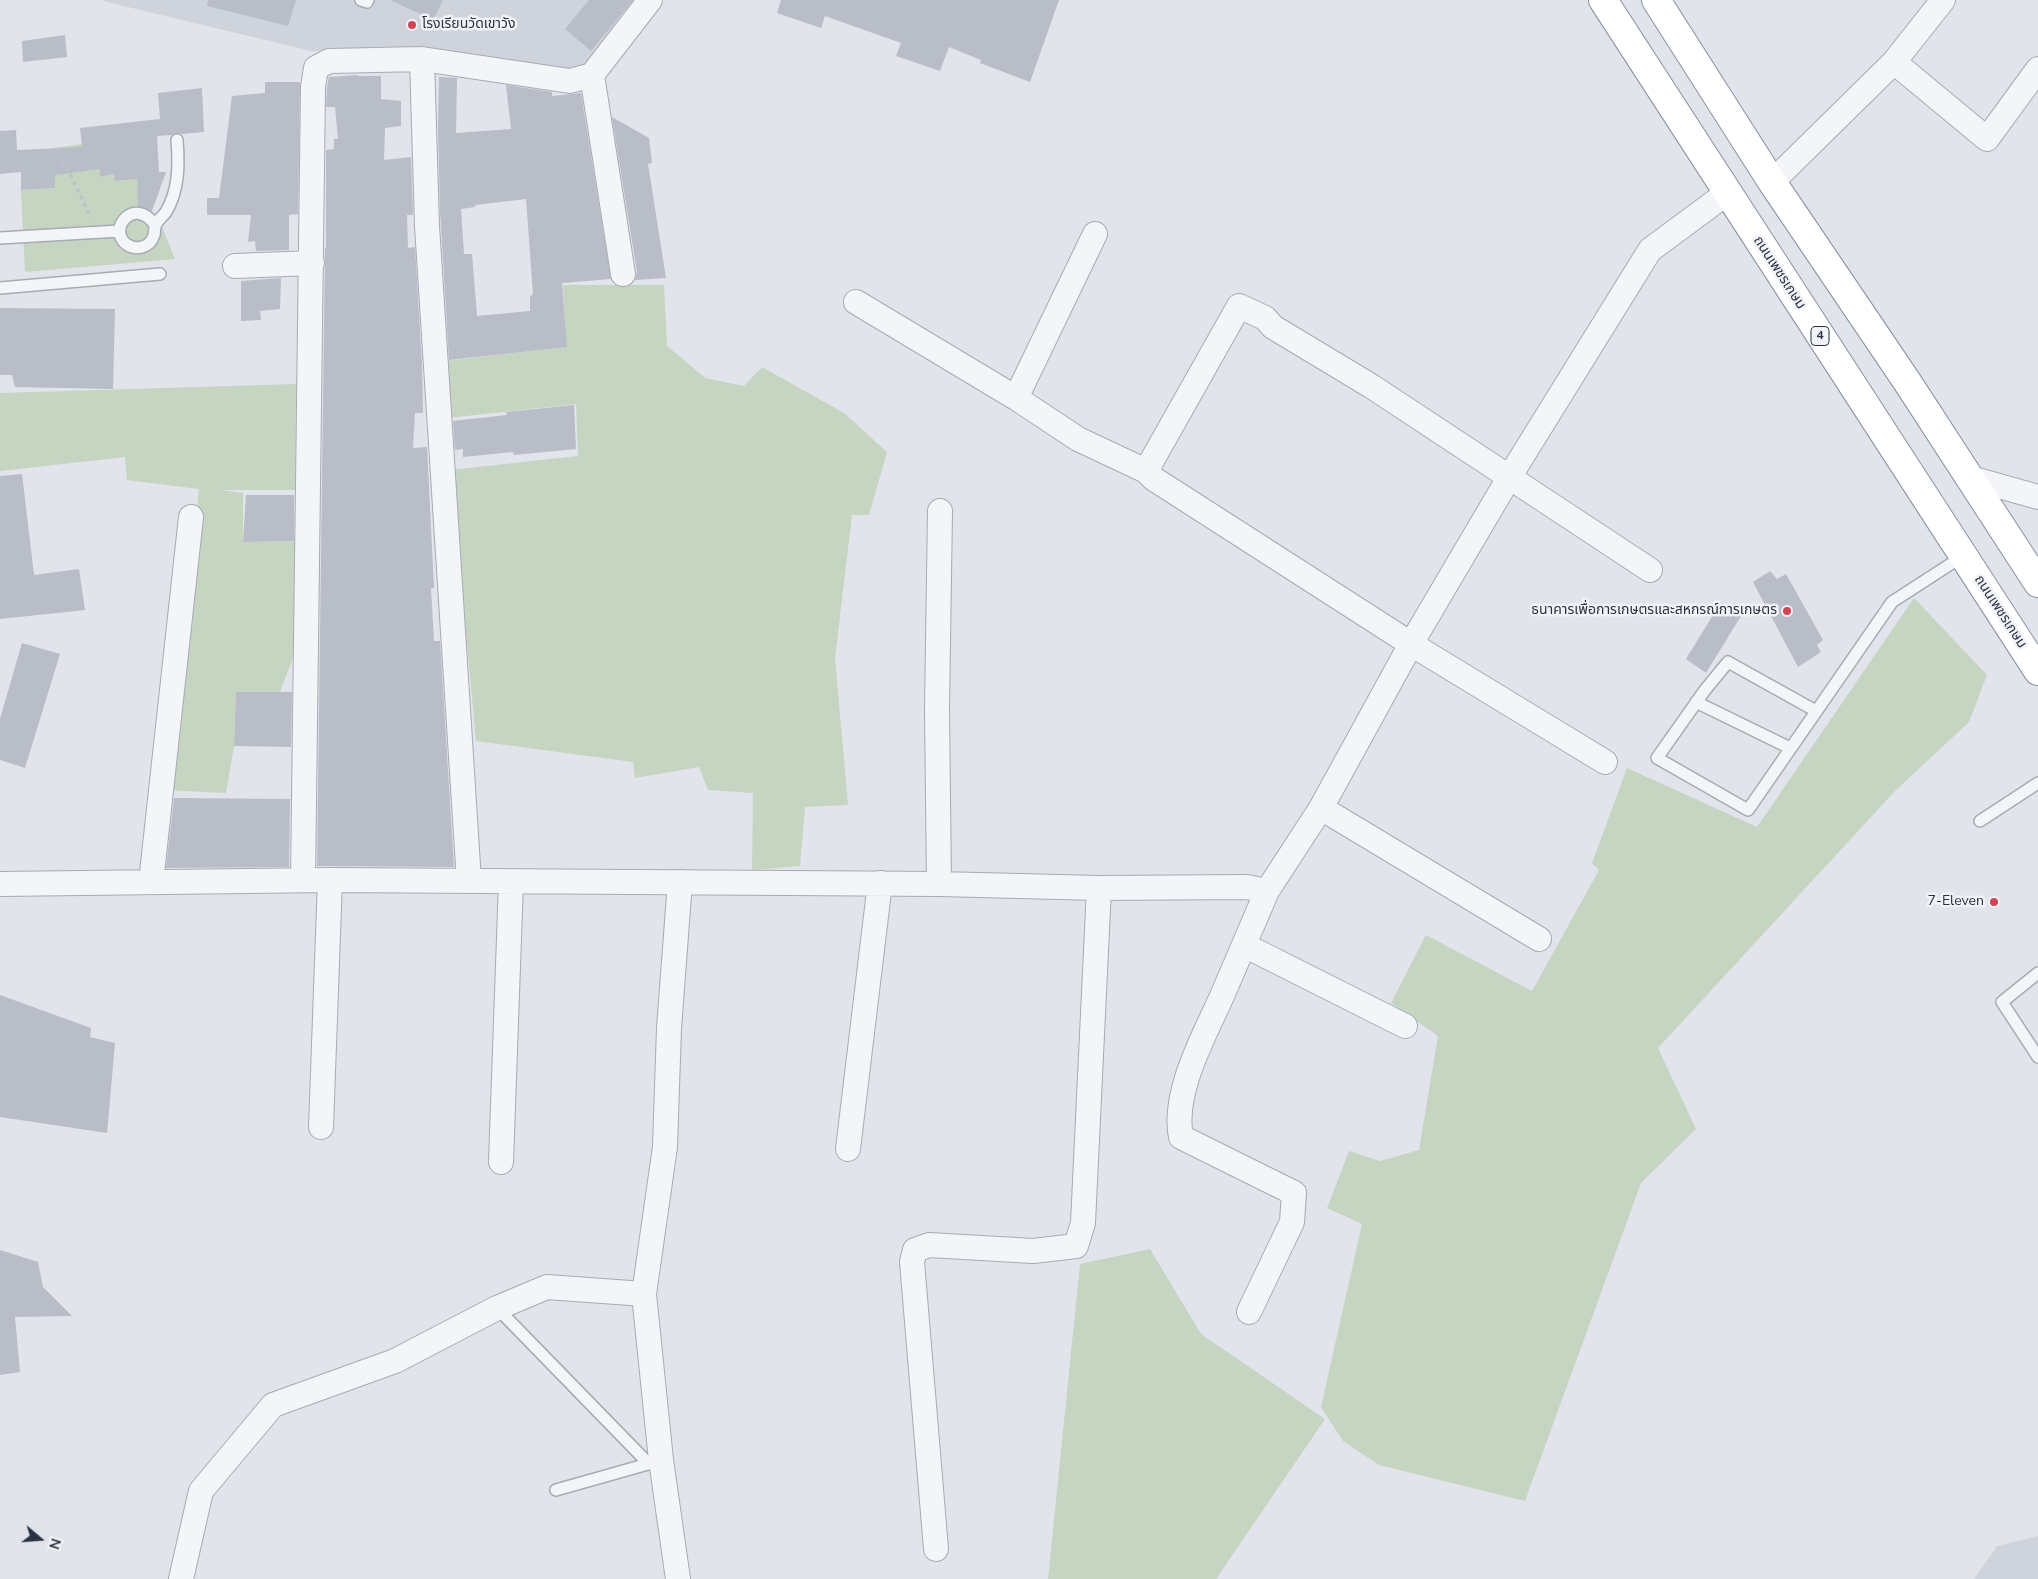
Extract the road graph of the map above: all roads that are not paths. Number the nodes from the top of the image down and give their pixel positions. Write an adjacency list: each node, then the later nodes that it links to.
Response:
1 (361, 0): 2 (lane)
2 (368, 0)
3 (650, 0): 10 (street)
4 (1603, 0): 13 (highway, ถนนเพชรเกษม / 4)
5 (1656, 0): 12 (highway)
6 (1943, 0): 8 (street)
7 (422, 59): 10 (street); 18 (street); 45 (street)
8 (1894, 62): 9 (street); 12 (street)
9 (2038, 69)
10 (592, 76): 21 (street)
11 (177, 140): 14 (lane)
12 (1772, 182): 27 (highway)
13 (1727, 193): 26 (street); 31 (highway, ถนนเพชรเกษม / 4)
14 (155, 226): 15 (lane); 15 (lane)
15 (119, 231): 17 (lane)
16 (1095, 234): 24 (street)
17 (0, 238)
18 (312, 263): 19 (street); 43 (street)
19 (235, 266)
20 (160, 274): 22 (lane)
21 (623, 274)
22 (0, 288)
23 (856, 302): 24 (street)
24 (1016, 398): 25 (street)
25 (1146, 471): 26 (street); 34 (street)
26 (1510, 476): 32 (street); 34 (street)
27 (1967, 477): 28 (street); 33 (highway)
28 (2038, 497)
29 (940, 511): 51 (street)
30 (191, 517): 46 (street)
31 (1963, 556): 35 (highway, ถนนเพชรเกษม / 4); 37 (lane)
32 (1650, 570)
33 (2038, 583)
34 (1411, 644): 39 (street); 41 (street)
35 (2038, 671)
36 (1696, 702): 37 (lane); 38 (lane); 38 (lane)
37 (1816, 711): 38 (lane)
38 (1790, 748)
39 (1605, 762)
40 (2038, 783): 42 (lane)
41 (1321, 808): 53 (street); 54 (street)
42 (1980, 821)
43 (303, 880): 44 (street); 46 (street)
44 (330, 880): 45 (street); 59 (street)
45 (469, 881): 47 (street)
46 (151, 882): 50 (street)
47 (511, 882): 48 (street); 61 (street)
48 (680, 882): 49 (street); 62 (street)
49 (880, 883): 51 (street); 60 (street)
50 (0, 884)
51 (939, 884): 52 (street)
52 (1099, 888): 53 (street); 67 (street)
53 (1267, 891): 55 (street)
54 (1539, 939)
55 (1244, 945): 57 (street); 64 (street)
56 (2038, 973): 58 (lane)
57 (1405, 1026)
58 (2038, 1057)
59 (321, 1126)
60 (848, 1149)
61 (500, 1162)
62 (644, 1294): 63 (street); 65 (street)
63 (497, 1308): 65 (lane); 68 (street)
64 (1249, 1312)
65 (655, 1462): 66 (lane); 69 (street)
66 (556, 1490)
67 (936, 1549)
68 (181, 1579)
69 (678, 1579)

